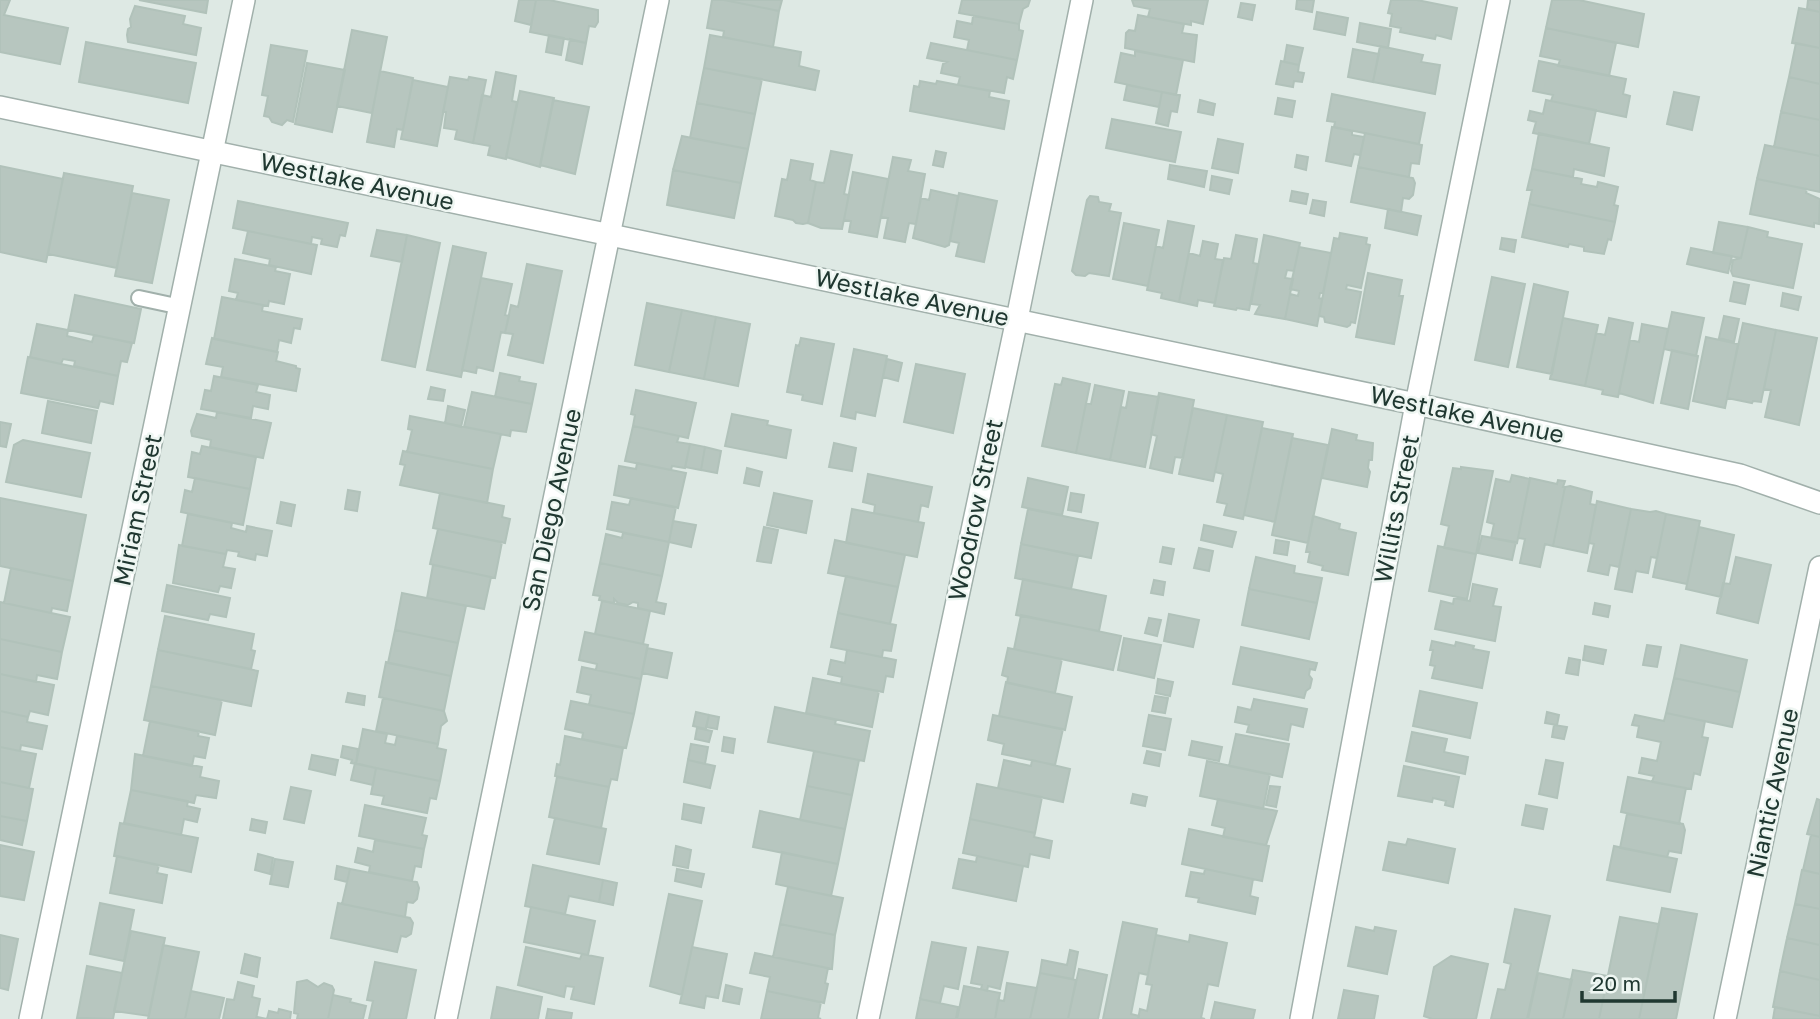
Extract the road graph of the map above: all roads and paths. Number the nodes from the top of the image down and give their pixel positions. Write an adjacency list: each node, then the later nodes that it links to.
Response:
1 (244, 0): 6 (street, Miriam Street)
2 (658, 0): 7 (street, San Diego Avenue)
3 (1082, 0): 10 (street, Woodrow Street)
4 (1499, 0): 11 (street, Willits Street)
5 (0, 107): 6 (street, Westlake Avenue)
6 (213, 152): 7 (street, Westlake Avenue); 9 (street, Miriam Street)
7 (610, 236): 10 (street, Westlake Avenue); 15 (street, San Diego Avenue)
8 (139, 298): 9 (lane)
9 (181, 307): 14 (street, Miriam Street)
10 (1017, 319): 11 (street, Westlake Avenue); 16 (street, Woodrow Street)
11 (1416, 404): 12 (street, Westlake Avenue); 17 (street, Willits Street)
12 (1820, 503)
13 (1820, 567): 18 (street, Niantic Avenue)
14 (30, 1019)
15 (446, 1019)
16 (867, 1019)
17 (1301, 1019)
18 (1725, 1019)

